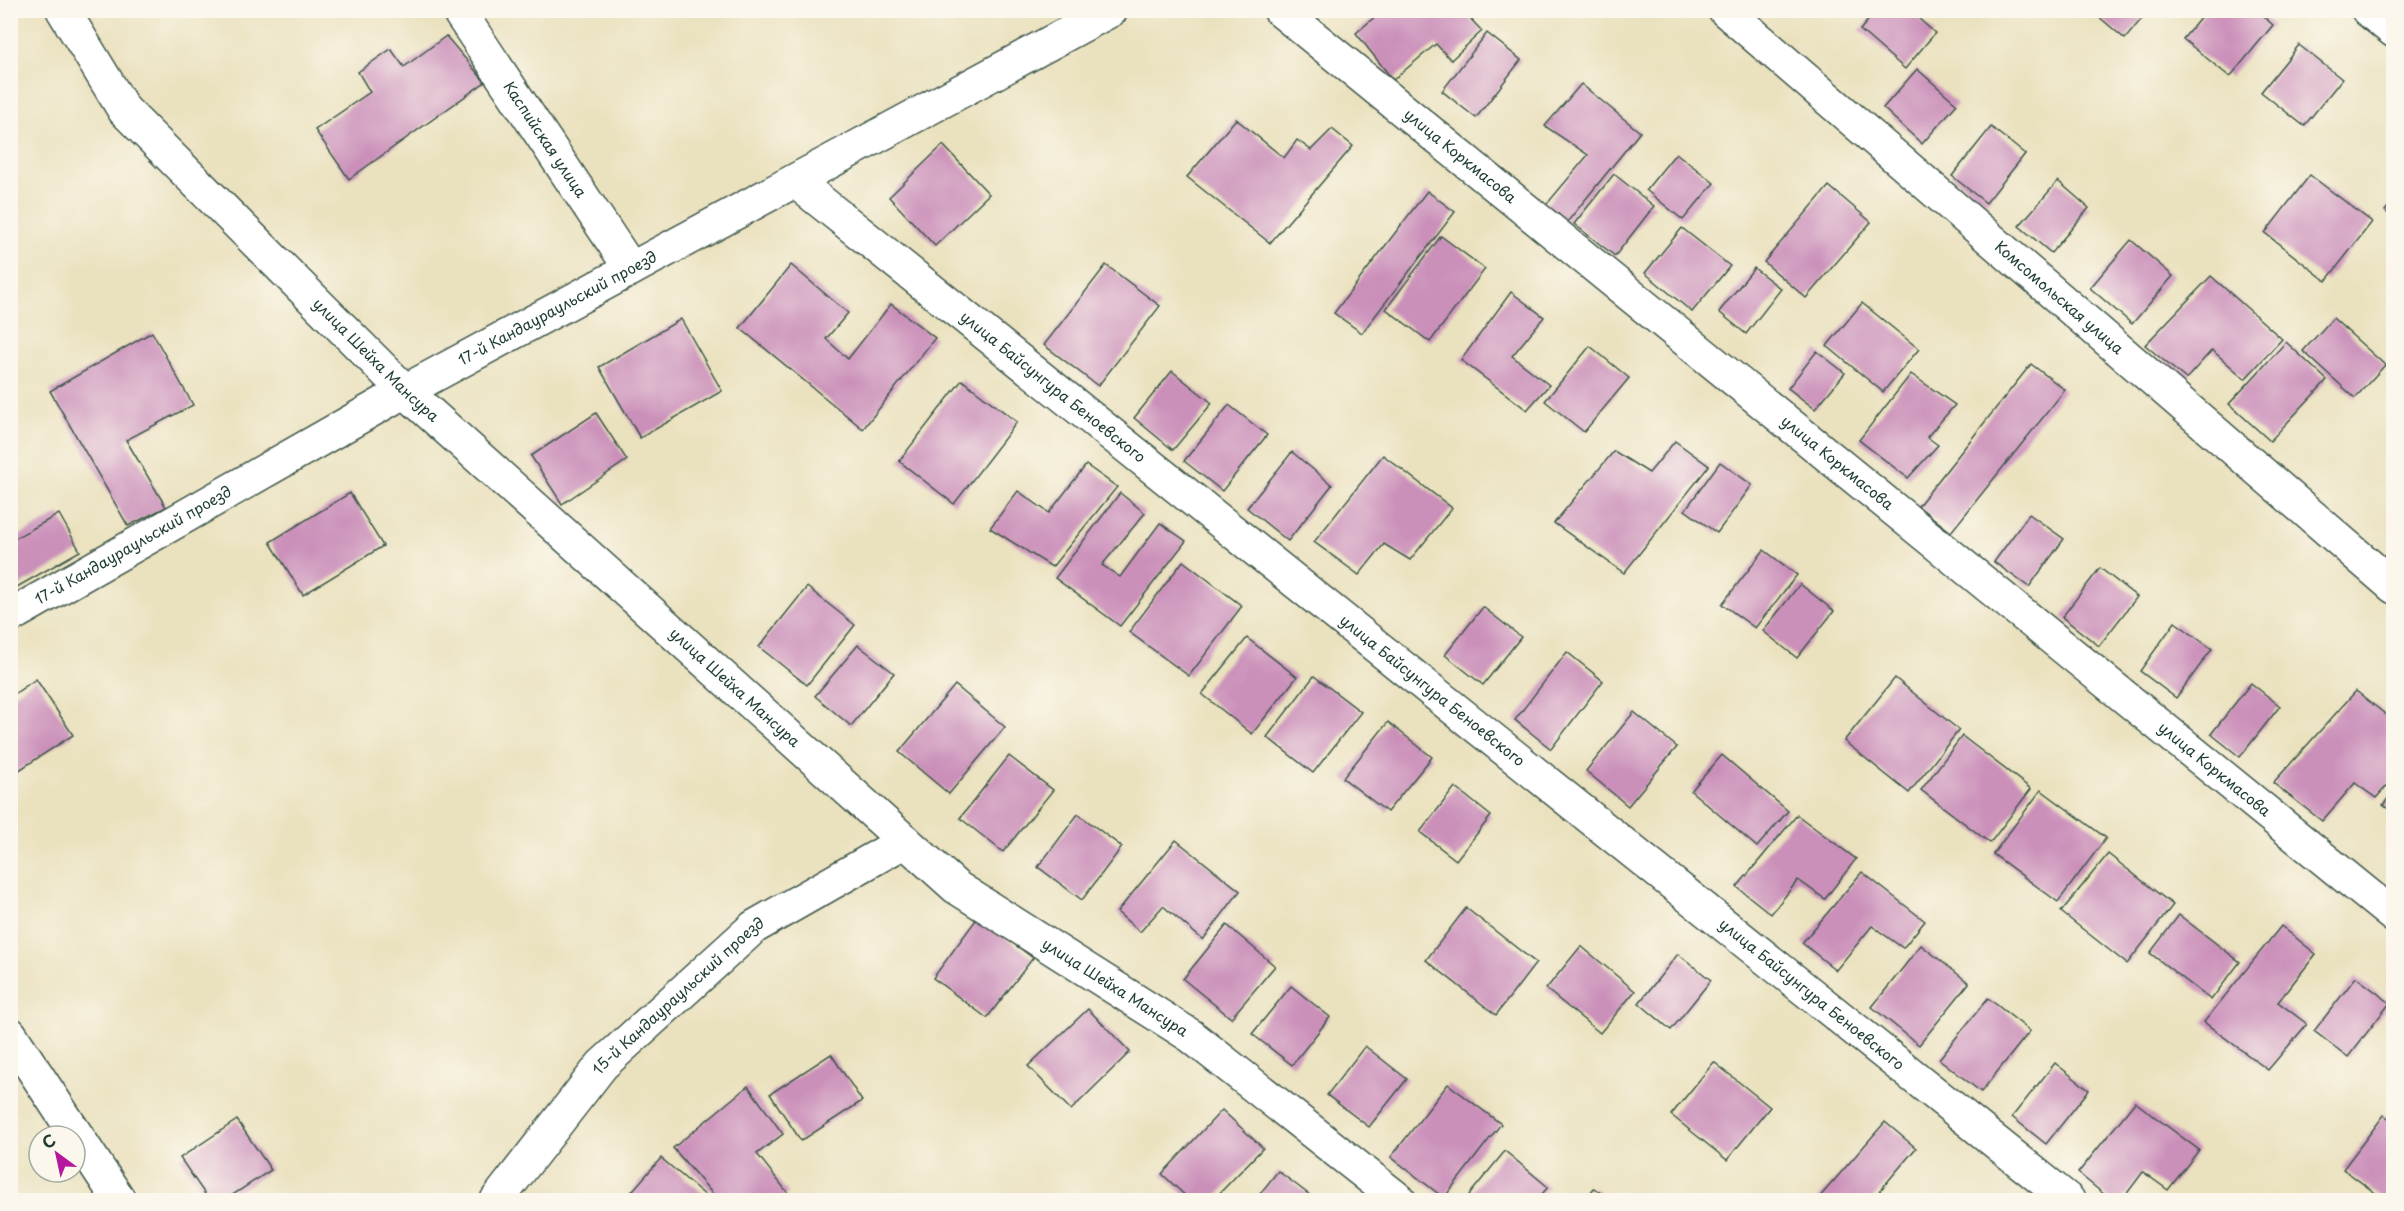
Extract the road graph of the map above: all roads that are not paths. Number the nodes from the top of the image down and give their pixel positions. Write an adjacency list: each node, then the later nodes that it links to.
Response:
1 (63, 10): 10 (street, улица Шейха Мансура)
2 (458, 10): 9 (street, Каспийская улица)
3 (1111, 10): 8 (street, 17-й Кандаураульский проезд)
4 (1280, 10): 14 (street, улица Коркмасова)
5 (1725, 10): 11 (street, Комсомольская улица)
6 (2368, 10): 7 (street)
7 (2394, 31)
8 (795, 181): 9 (street, 17-й Кандаураульский проезд); 19 (street, улица Байсунгура Беноевского)
9 (632, 270): 10 (street, 17-й Кандаураульский проезд)
10 (405, 391): 12 (street, 17-й Кандаураульский проезд); 13 (street, улица Шейха Мансура)
11 (2394, 587)
12 (10, 616)
13 (905, 841): 17 (street, 15-й Кандаураульский проезд); 18 (street, улица Шейха Мансура)
14 (2394, 916)
15 (10, 1034): 16 (street)
16 (118, 1200)
17 (497, 1200)
18 (1399, 1200)
19 (2068, 1200)

